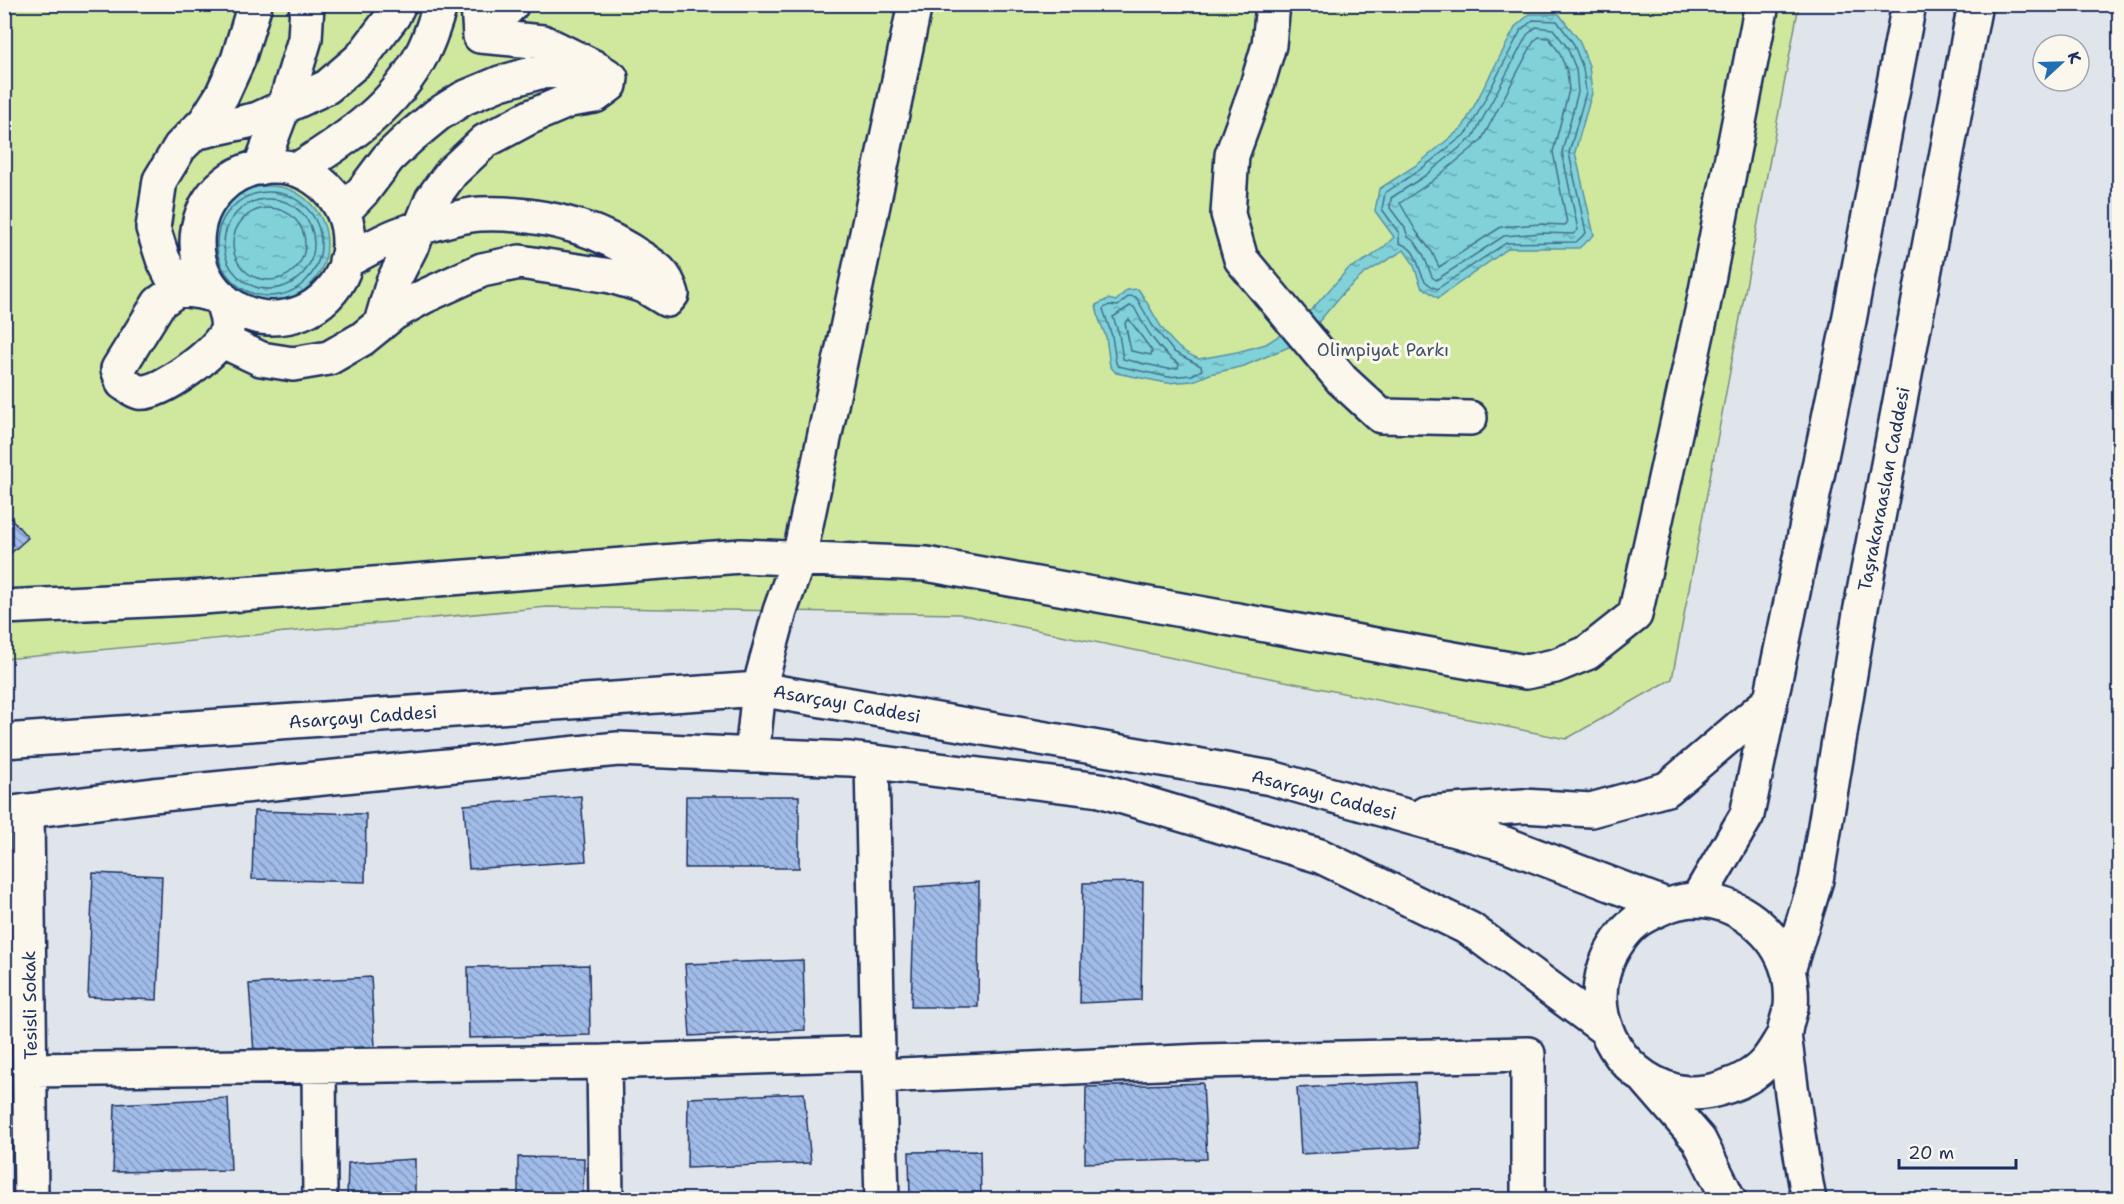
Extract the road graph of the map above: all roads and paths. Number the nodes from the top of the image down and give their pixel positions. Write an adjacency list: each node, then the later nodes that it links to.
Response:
1 (255, 4): 14 (street)
2 (307, 4): 13 (street)
3 (399, 4): 13 (street)
4 (441, 4): 16 (street)
5 (512, 4): 11 (street)
6 (915, 4): 25 (street)
7 (1273, 4): 24 (street)
8 (1762, 4): 25 (street)
9 (1909, 4): 28 (street)
10 (1975, 4): 35 (street, Taşrakaraaslan Caddesi)
11 (479, 20): 12 (street)
12 (597, 69): 17 (street); 18 (street)
13 (284, 108): 14 (street); 15 (street)
14 (194, 133): 20 (street)
15 (260, 168): 16 (street); 21 (street)
16 (297, 170): 17 (street)
17 (343, 212): 19 (street)
18 (420, 229): 19 (street); 22 (street); 22 (street)
19 (346, 261): 21 (street)
20 (178, 289): 21 (street); 23 (street)
21 (221, 297): 23 (street)
22 (381, 323): 23 (street)
23 (223, 341)
24 (1470, 418)
25 (799, 558): 26 (street); 27 (street)
26 (4, 607)
27 (759, 689): 29 (street, Asarçayı Caddesi); 30 (street); 33 (street, Asarçayı Caddesi)
28 (1770, 701): 33 (street); 34 (street)
29 (4, 741)
30 (752, 755): 31 (street); 32 (street)
31 (872, 762): 36 (street); 39 (street)
32 (16, 812): 41 (street, Tesisli Sokak)
33 (1402, 815): 34 (street, Asarçayı Caddesi)
34 (1682, 903): 35 (street); 36 (street)
35 (1788, 971): 37 (street)
36 (1605, 1029): 42 (street)
37 (1784, 1035): 42 (street); 49 (street)
38 (604, 1062): 39 (street); 40 (street); 45 (street)
39 (879, 1065): 46 (street); 47 (street)
40 (319, 1066): 41 (street); 44 (street)
41 (31, 1070): 43 (street, Tesisli Sokak)
42 (1646, 1079): 48 (street)
43 (31, 1200)
44 (320, 1200)
45 (606, 1200)
46 (882, 1200)
47 (1528, 1200)
48 (1729, 1200)
49 (1809, 1200)

